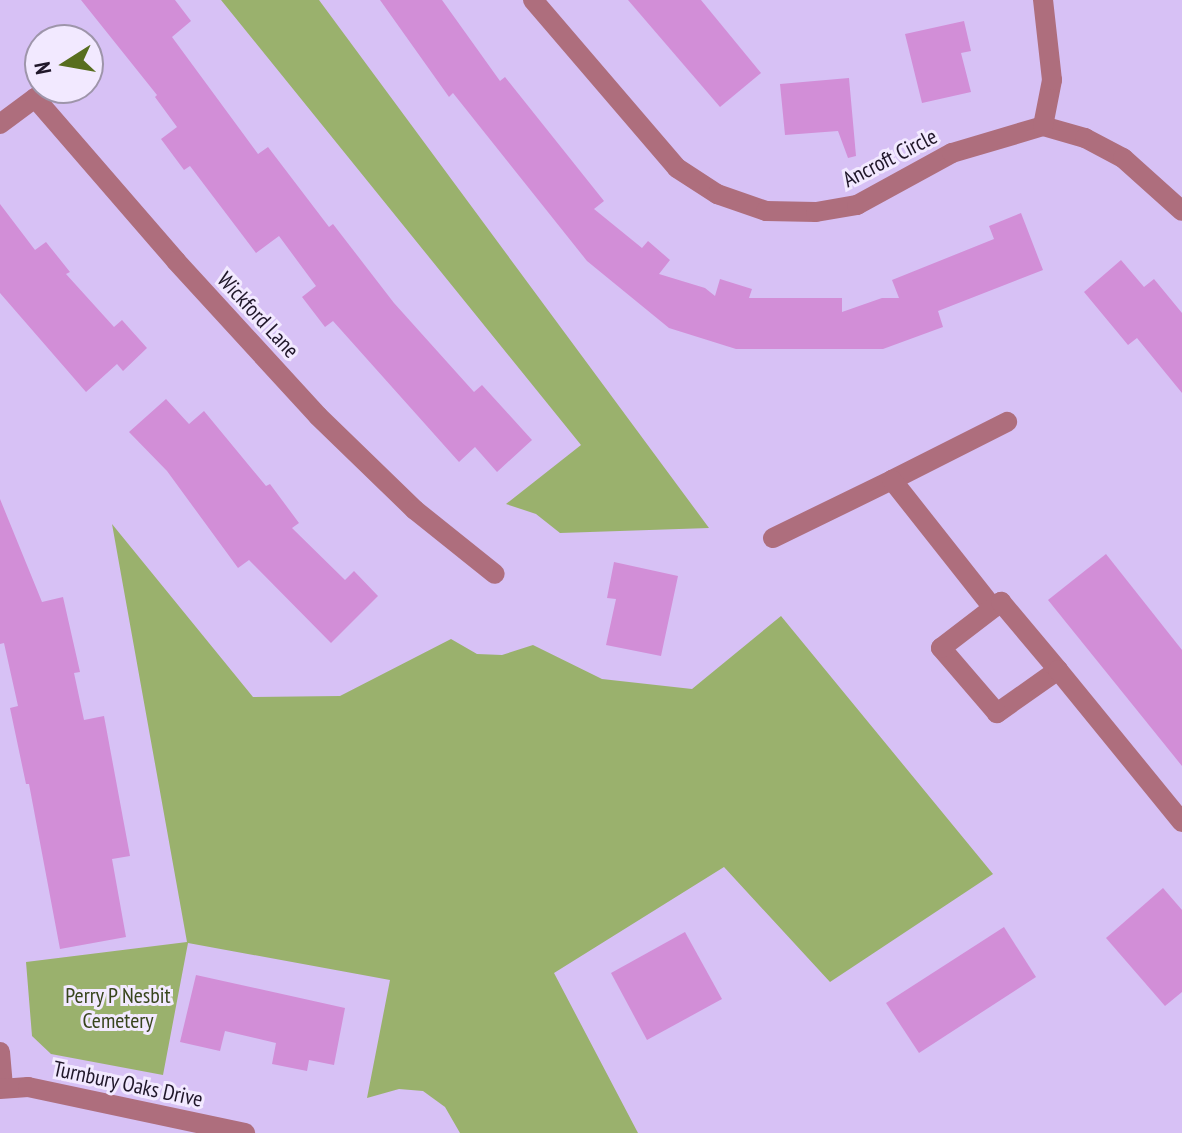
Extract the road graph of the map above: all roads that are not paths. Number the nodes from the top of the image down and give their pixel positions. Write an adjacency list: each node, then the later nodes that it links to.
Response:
1 (533, 0): 4 (street, Ancroft Circle)
2 (1043, 0): 4 (street)
3 (0, 124): 9 (street, Wickford Lane)
4 (1043, 126): 5 (street)
5 (1182, 211)
6 (1007, 422): 7 (street)
7 (892, 480): 8 (street); 10 (street)
8 (773, 538)
9 (495, 574)
10 (993, 608): 11 (street); 11 (street)
11 (1058, 670): 12 (street)
12 (1182, 822)
13 (0, 1052): 14 (street)
14 (2, 1088): 15 (street, Turnbury Oaks Drive)
15 (245, 1133)

